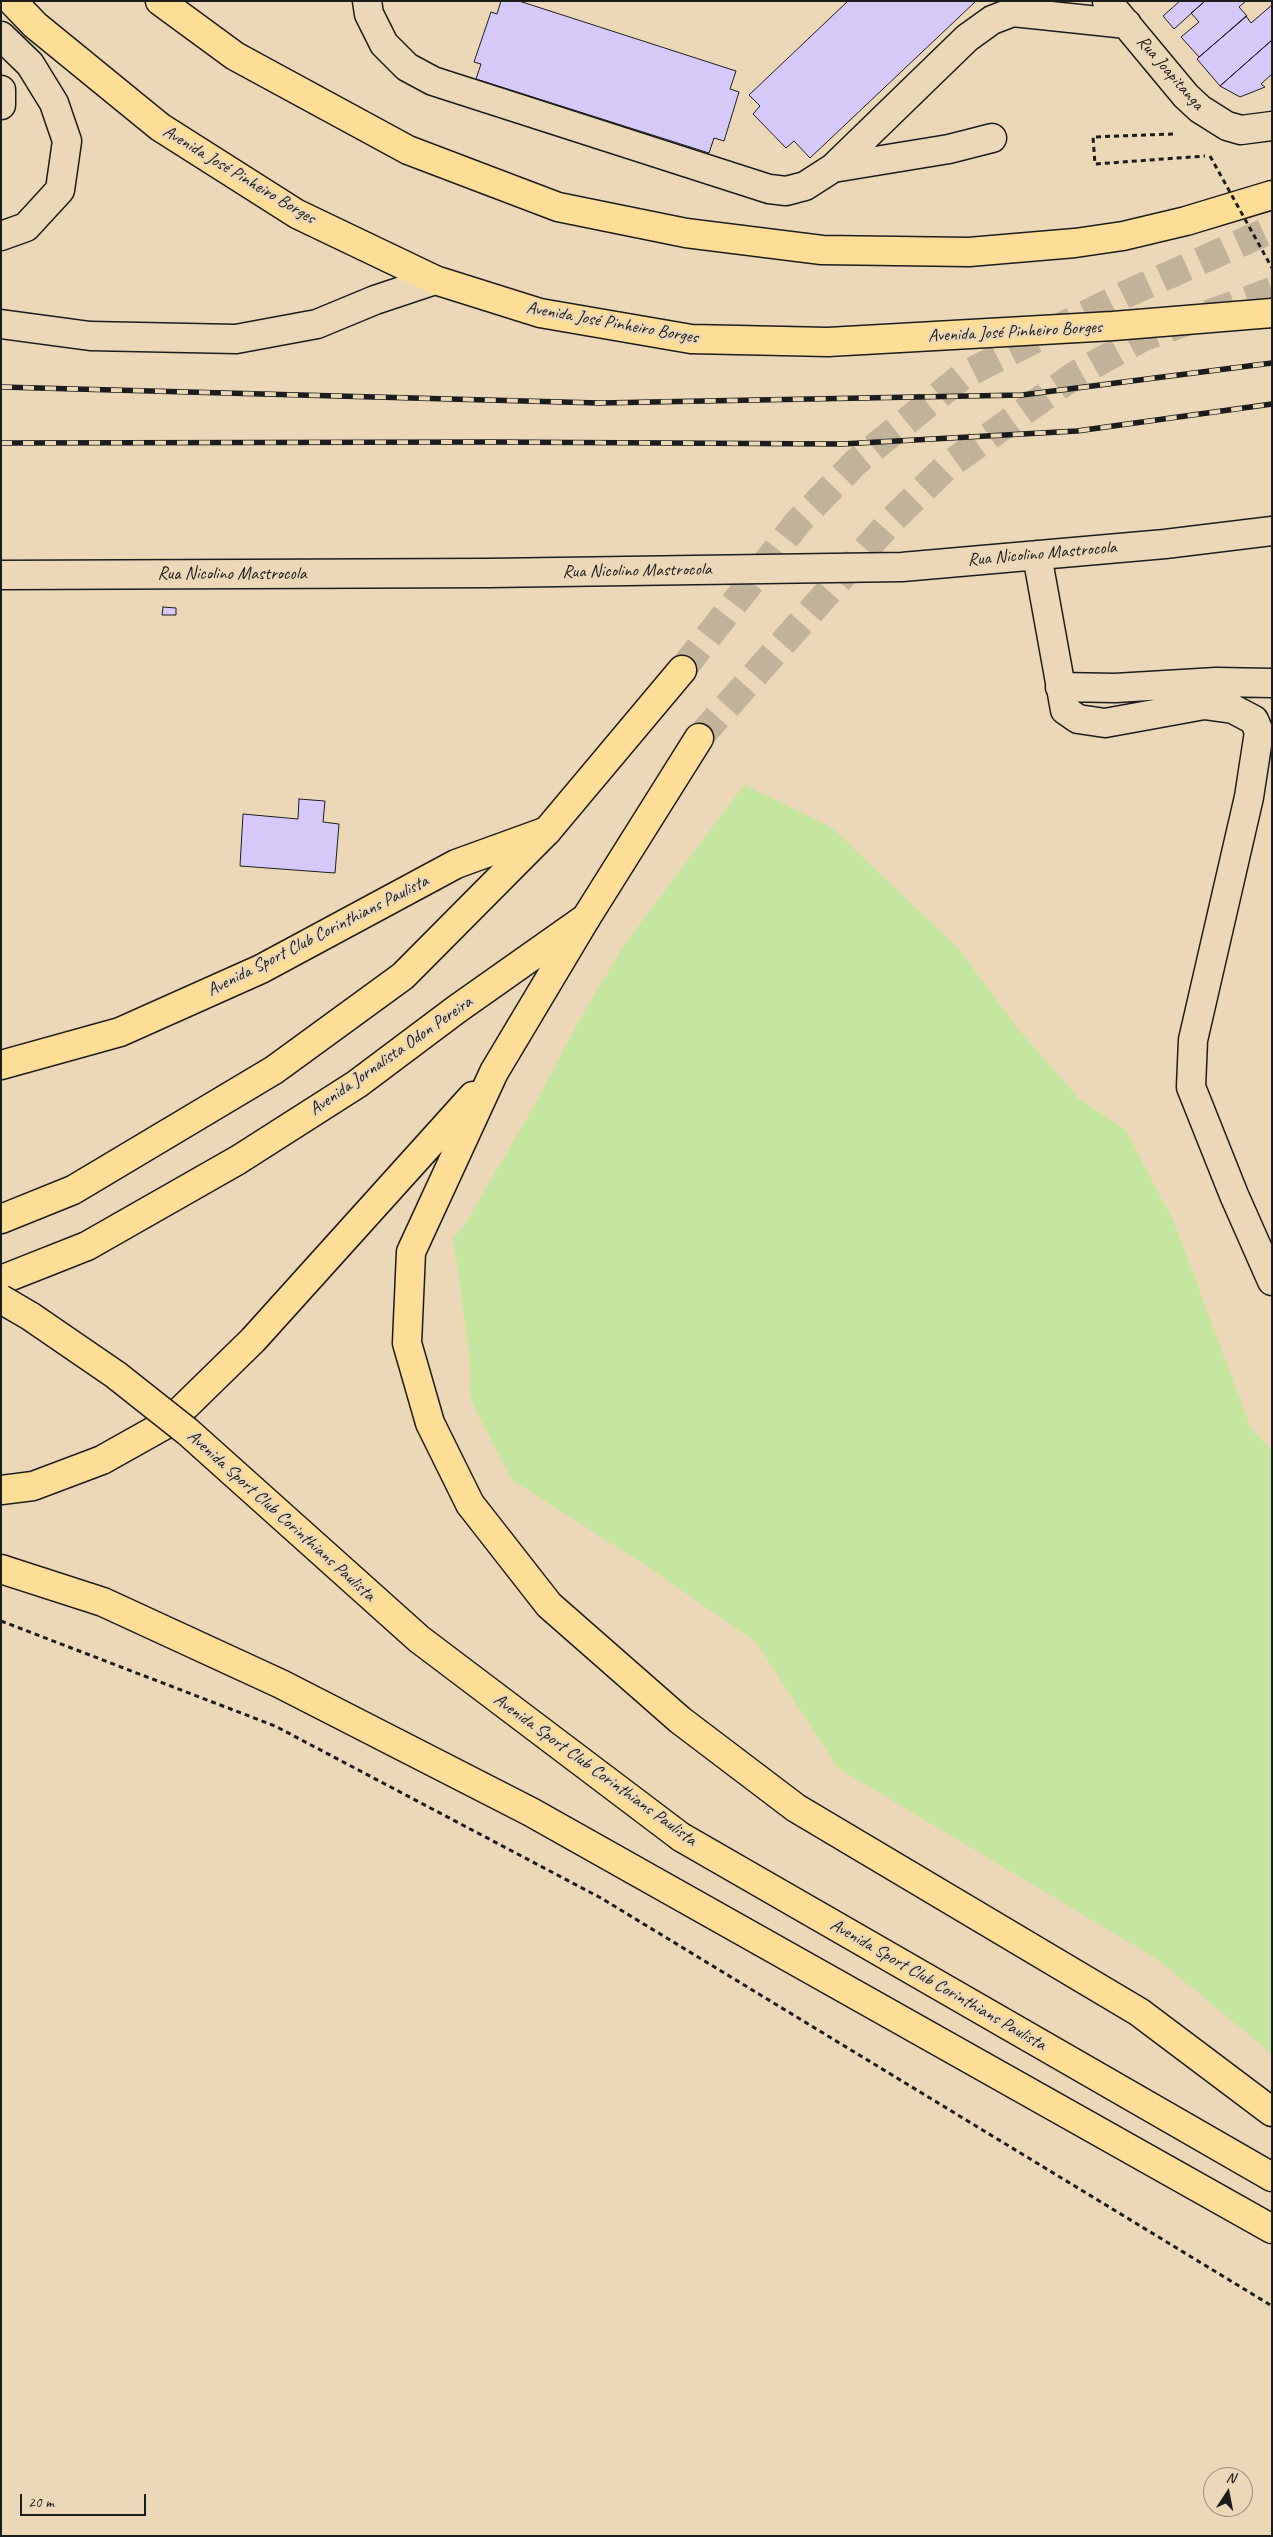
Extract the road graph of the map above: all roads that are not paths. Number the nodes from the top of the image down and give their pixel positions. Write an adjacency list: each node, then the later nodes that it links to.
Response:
1 (12, 1): 14 (main road, Avenida José Pinheiro Borges)
2 (160, 1): 12 (main road)
3 (367, 1): 11 (street)
4 (1107, 1): 5 (street, Rua Joapitanga)
5 (1126, 24): 9 (street, Rua Joapitanga); 11 (street)
6 (1, 36): 13 (street)
7 (1, 90): 8 (street)
8 (1, 105)
9 (1272, 126)
10 (992, 138): 11 (street)
11 (833, 168)
12 (1272, 195)
13 (1, 236)
14 (435, 280): 15 (main road, Avenida José Pinheiro Borges); 16 (street)
15 (1272, 312)
16 (1, 324)
17 (1272, 532): 18 (street, Rua Nicolino Mastrocola)
18 (1036, 555): 19 (street, Rua Nicolino Mastrocola); 22 (street)
19 (1, 576)
20 (682, 670): 24 (main road)
21 (1272, 684): 22 (street)
22 (1060, 687): 30 (street)
23 (699, 738): 25 (main road, Avenida Jornalista Odon Pereira)
24 (547, 831): 26 (main road, Avenida Sport Club Corinthians Paulista); 28 (main road)
25 (586, 918): 27 (main road); 29 (main road, Avenida Jornalista Odon Pereira)
26 (1, 1065)
27 (494, 1072): 32 (main road); 34 (main road)
28 (1, 1219)
29 (1, 1280)
30 (1272, 1281)
31 (1, 1299): 35 (main road, Avenida Sport Club Corinthians Paulista, bridge)
32 (1, 1490)
33 (1, 1569): 36 (main road)
34 (1272, 2112)
35 (1272, 2176)
36 (1272, 2229)

